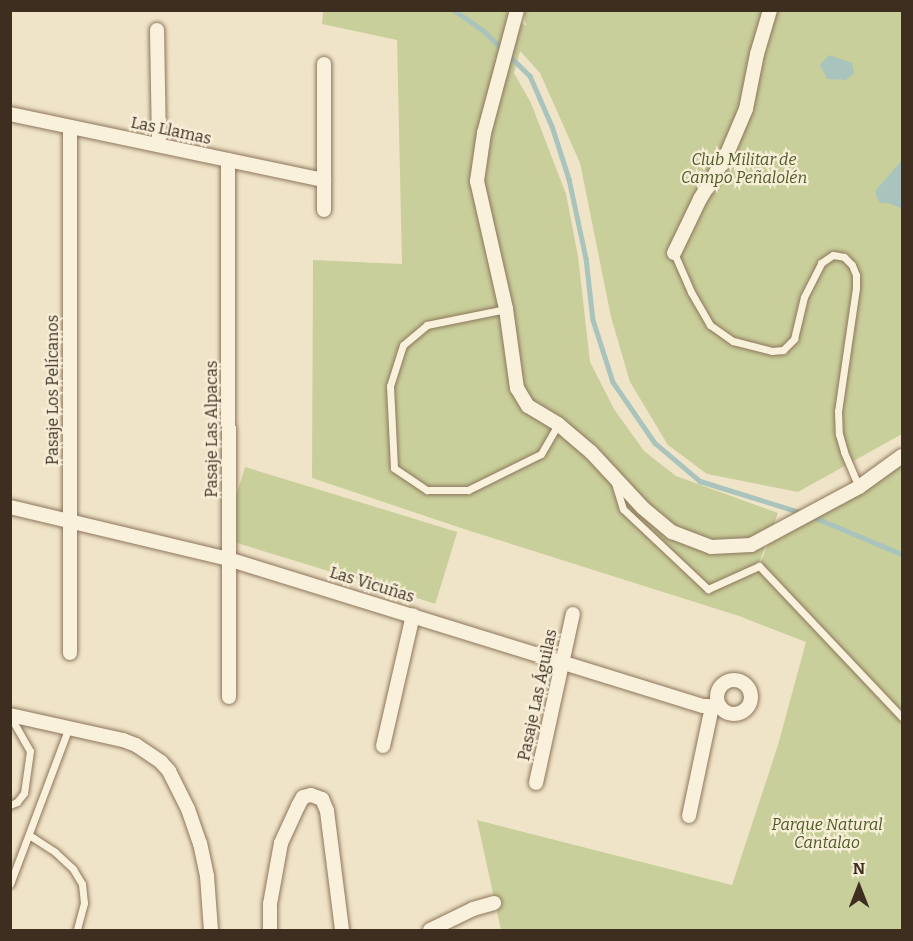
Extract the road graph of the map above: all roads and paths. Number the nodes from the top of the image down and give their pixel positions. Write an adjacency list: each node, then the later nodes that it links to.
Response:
1 (770, 10): 11 (street)
2 (517, 11): 12 (street)
3 (157, 30): 7 (street)
4 (324, 64): 9 (street)
5 (10, 114): 6 (street, Las Llamas)
6 (70, 127): 7 (street, Las Llamas); 18 (street, Pasaje Los Pelícanos)
7 (159, 146): 8 (street, Las Llamas)
8 (228, 160): 9 (street, Las Llamas); 19 (street, Pasaje Las Alpacas)
9 (324, 180): 10 (street)
10 (324, 210)
11 (674, 253): 16 (lane)
12 (506, 309): 13 (street); 13 (lane)
13 (558, 424): 15 (street)
14 (903, 456): 16 (street)
15 (613, 476): 16 (street); 26 (lane)
16 (859, 487)
17 (10, 507): 18 (street, Las Vicuñas)
18 (69, 520): 19 (street, Las Vicuñas); 22 (street, Pasaje Los Pelícanos)
19 (228, 559): 21 (street, Las Vicuñas); 24 (street, Pasaje Las Alpacas)
20 (573, 614): 23 (street, Pasaje Las Águilas)
21 (413, 615): 23 (street, Las Vicuñas); 28 (street)
22 (70, 653)
23 (562, 662): 29 (street, Pasaje Las Águilas); 31 (street, Las Vicuñas)
24 (229, 697)
25 (10, 716): 27 (street); 30 (lane)
26 (903, 717)
27 (68, 730): 32 (lane); 36 (street)
28 (383, 746)
29 (536, 783)
30 (10, 805)
31 (689, 816)
32 (28, 835): 33 (lane); 35 (lane)
33 (10, 884)
34 (494, 903): 39 (street)
35 (77, 930)
36 (211, 930)
37 (270, 930): 38 (street)
38 (342, 930)
39 (430, 930)

